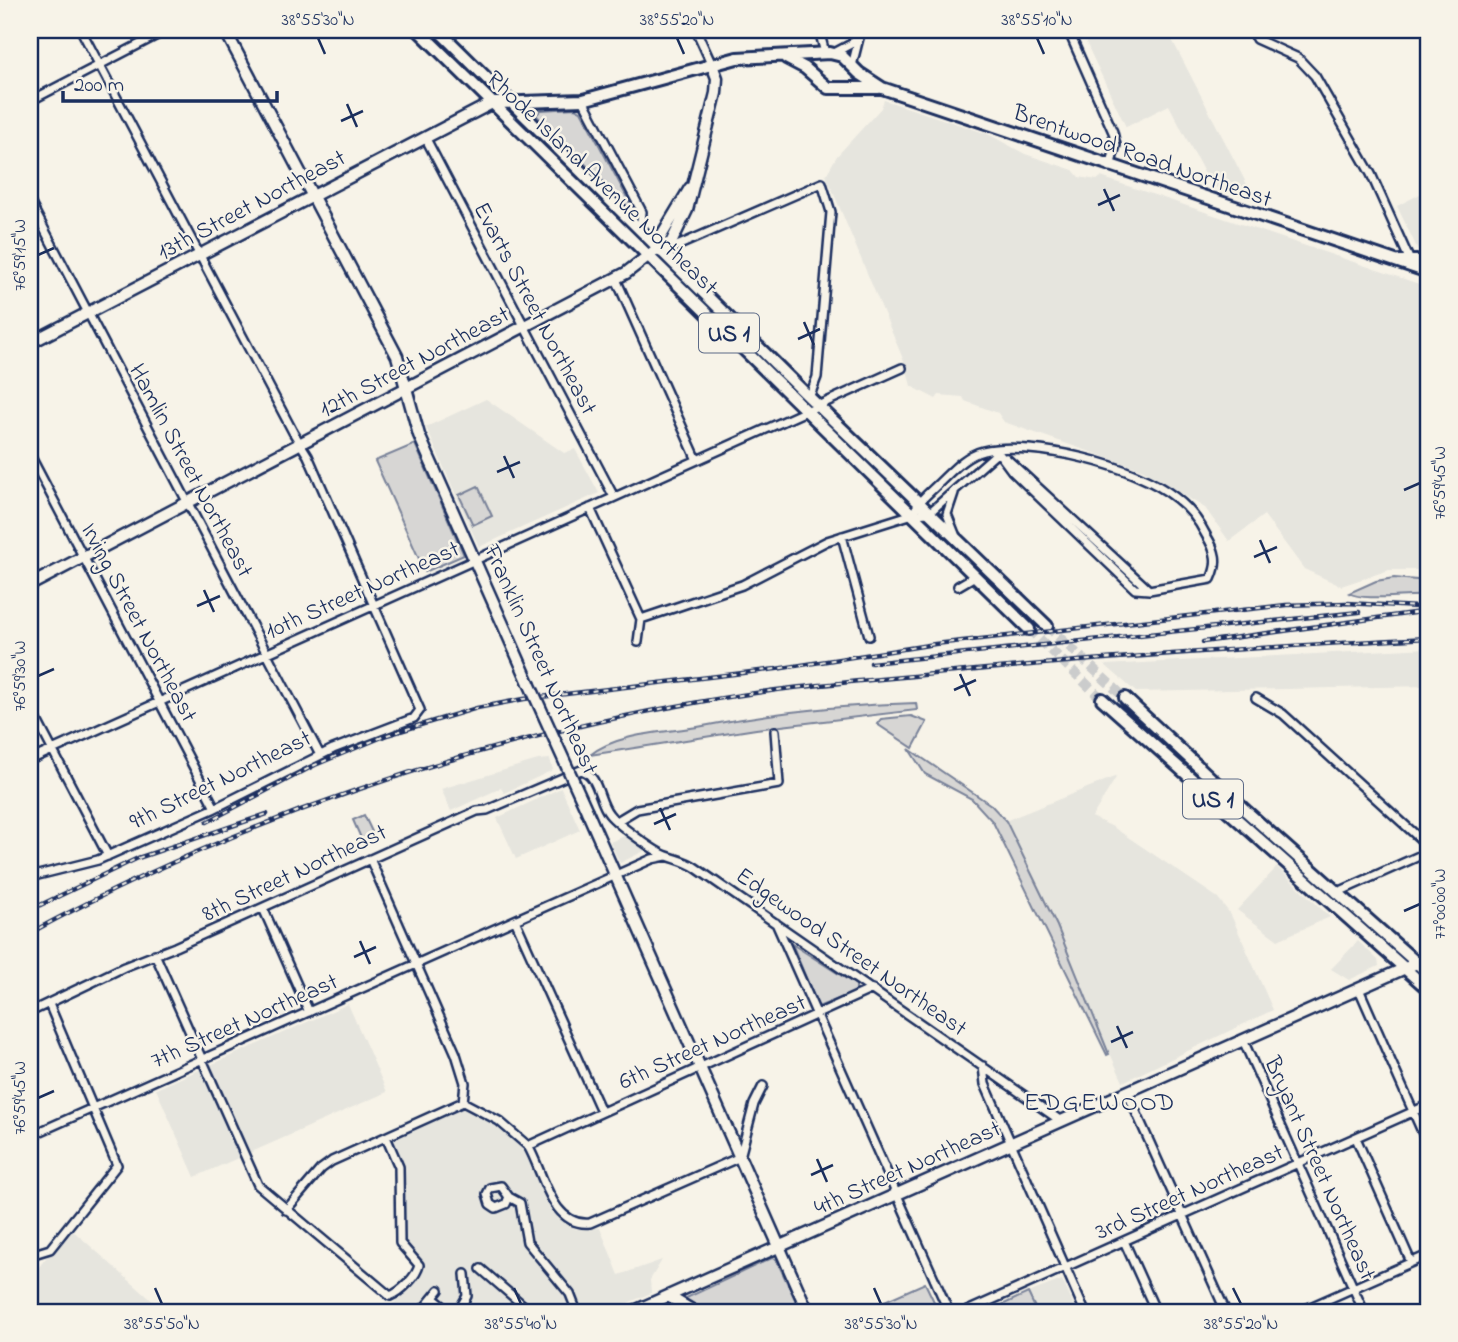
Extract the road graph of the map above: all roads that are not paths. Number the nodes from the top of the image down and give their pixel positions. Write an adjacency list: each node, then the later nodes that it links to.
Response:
1 (81, 30): 12 (street)
2 (167, 30): 12 (street)
3 (225, 30): 24 (street, Franklin Street Northeast)
4 (696, 30): 13 (street)
5 (819, 30): 10 (street)
6 (860, 30): 10 (street); 14 (street)
7 (1068, 30): 23 (street)
8 (429, 32): 20 (main road, Rhode Island Avenue Northeast / US 1); 21 (main road, Rhode Island Avenue Northeast / US 1)
9 (1256, 39): 30 (street)
10 (825, 53): 11 (main road); 14 (main road, Brentwood Road Northeast); 15 (main road)
11 (783, 57): 13 (main road); 15 (main road)
12 (99, 65): 19 (street); 28 (street)
13 (712, 65): 18 (main road); 27 (street)
14 (853, 67): 16 (main road); 17 (main road, Brentwood Road Northeast)
15 (812, 74): 16 (main road, Brentwood Road Northeast)
16 (847, 87): 17 (main road, Brentwood Road Northeast)
17 (882, 88): 23 (main road, Brentwood Road Northeast)
18 (583, 100): 20 (main road); 26 (street)
19 (30, 101)
20 (512, 102): 21 (main road); 26 (main road, Rhode Island Avenue Northeast / US 1)
21 (492, 103): 22 (street, 13th Street Northeast); 27 (main road, Rhode Island Avenue Northeast / US 1)
22 (425, 137): 24 (street, 13th Street Northeast); 35 (street, Evarts Street Northeast)
23 (1110, 167): 30 (main road, Brentwood Road Northeast)
24 (311, 196): 28 (street, 13th Street Northeast); 38 (street, Franklin Street Northeast)
25 (30, 202): 34 (street, Hamlin Street Northeast)
26 (640, 229): 27 (main road, Rhode Island Avenue Northeast / US 1)
27 (657, 252): 32 (street, 12th Street Northeast); 39 (main road, Rhode Island Avenue Northeast / US 1); 39 (street, 12th Street Northeast)
28 (199, 255): 34 (street, 13th Street Northeast); 40 (street)
29 (1428, 261): 30 (main road)
30 (1412, 266): 31 (main road); 33 (main road)
31 (1428, 272)
32 (616, 279): 35 (street, 12th Street Northeast); 43 (street)
33 (1428, 281)
34 (88, 313): 36 (street, 13th Street Northeast); 47 (street, Hamlin Street Northeast)
35 (524, 327): 38 (street, 12th Street Northeast); 45 (street, Evarts Street Northeast)
36 (30, 343)
37 (902, 368): 39 (street, 10th Street Northeast)
38 (406, 388): 40 (street, 12th Street Northeast); 54 (street, Franklin Street Northeast)
39 (812, 404): 43 (street, 10th Street Northeast); 46 (main road, Rhode Island Avenue Northeast / US 1); 49 (main road, Rhode Island Avenue Northeast / US 1)
40 (301, 443): 47 (street, 12th Street Northeast); 58 (street)
41 (998, 452): 41 (street); 44 (street); 46 (street)
42 (30, 454): 53 (street, Irving Street Northeast)
43 (697, 460): 45 (street, 10th Street Northeast)
44 (961, 482): 50 (street); 52 (street)
45 (614, 497): 48 (street, 10th Street Northeast)
46 (918, 502): 49 (street); 50 (main road, Rhode Island Avenue Northeast / US 1)
47 (187, 503): 53 (street, 12th Street Northeast); 64 (street, Hamlin Street Northeast)
48 (590, 508): 54 (street, 10th Street Northeast); 59 (street)
49 (914, 513): 50 (street); 51 (street); 55 (main road, Rhode Island Avenue Northeast / US 1)
50 (929, 513): 52 (main road, Rhode Island Avenue Northeast / US 1)
51 (842, 536): 59 (street); 62 (street)
52 (961, 543): 60 (main road, Rhode Island Avenue Northeast / US 1)
53 (83, 557): 56 (street, 12th Street Northeast); 68 (street, Irving Street Northeast)
54 (474, 560): 58 (street, 10th Street Northeast); 82 (street, Franklin Street Northeast, bridge)
55 (975, 576): 57 (street); 61 (main road, Rhode Island Avenue Northeast / US 1)
56 (30, 585)
57 (958, 586)
58 (376, 605): 64 (street, 10th Street Northeast); 72 (street, 9th Street Northeast)
59 (641, 619): 63 (street)
60 (1048, 626)
61 (1029, 629)
62 (869, 636)
63 (638, 642)
64 (266, 654): 68 (street, 10th Street Northeast); 72 (street, Hamlin Street Northeast)
65 (1125, 698): 84 (main road, US 1)
66 (1256, 698): 77 (street)
67 (1102, 699): 85 (main road, US 1)
68 (160, 702): 71 (street, 10th Street Northeast); 75 (street, Irving Street Northeast)
69 (30, 706): 71 (street)
70 (775, 732): 76 (street)
71 (52, 750): 73 (street, 10th Street Northeast); 79 (street)
72 (320, 755): 75 (street, 9th Street Northeast)
73 (30, 760)
74 (576, 771): 76 (street, Edgewood Street Northeast); 81 (street, 8th Street Northeast)
75 (215, 808): 79 (street, 9th Street Northeast)
76 (617, 821): 80 (street, Edgewood Street Northeast)
77 (1428, 846)
78 (1428, 852): 84 (street)
79 (108, 856): 83 (street, 9th Street Northeast)
80 (666, 856): 82 (street, 7th Street Northeast); 88 (street, Edgewood Street Northeast)
81 (370, 859): 86 (street, 8th Street Northeast); 92 (street)
82 (616, 875): 87 (street, 7th Street Northeast); 105 (street, Franklin Street Northeast)
83 (30, 877)
84 (1338, 893): 85 (street); 91 (main road, US 1)
85 (1324, 899): 93 (main road, US 1)
86 (262, 908): 89 (street, 8th Street Northeast); 100 (street)
87 (515, 920): 92 (street, 7th Street Northeast); 111 (street)
88 (776, 923): 95 (street, Edgewood Street Northeast); 101 (street)
89 (155, 954): 98 (street, 8th Street Northeast); 103 (street)
90 (1428, 958): 91 (street, 4th Street Northeast)
91 (1417, 963): 93 (street, 4th Street Northeast); 94 (main road, US 1)
92 (416, 964): 100 (street, 7th Street Northeast); 108 (street)
93 (1405, 968): 96 (street, 4th Street Northeast); 97 (main road, US 1)
94 (1428, 973)
95 (872, 989): 101 (street, 6th Street Northeast); 104 (street, Edgewood Street Northeast)
96 (1359, 989): 102 (street, 4th Street Northeast); 112 (street)
97 (1428, 989)
98 (49, 1004): 99 (street, 8th Street Northeast); 110 (street)
99 (30, 1012)
100 (310, 1012): 103 (street, 7th Street Northeast)
101 (816, 1016): 105 (street, 6th Street Northeast); 122 (street)
102 (1243, 1040): 107 (street, 4th Street Northeast); 121 (street, Bryant Street Northeast)
103 (202, 1060): 110 (street, 7th Street Northeast); 124 (street)
104 (983, 1066): 113 (street, Edgewood Street Northeast); 117 (street)
105 (700, 1067): 111 (street, 6th Street Northeast); 120 (street, Franklin Street Northeast)
106 (763, 1086): 120 (street)
107 (1127, 1092): 113 (street, 4th Street Northeast); 125 (street)
108 (463, 1102): 115 (street); 119 (street)
109 (1428, 1105): 112 (street, 3rd Street Northeast)
110 (95, 1108): 114 (street, 7th Street Northeast); 128 (street)
111 (601, 1111): 119 (street, 6th Street Northeast)
112 (1414, 1112): 116 (street, 3rd Street Northeast); 118 (street)
113 (1061, 1121): 117 (street, 4th Street Northeast)
114 (30, 1136)
115 (386, 1137): 124 (street); 124 (street)
116 (1356, 1138): 121 (street, 3rd Street Northeast); 130 (street)
117 (1012, 1143): 122 (street, 4th Street Northeast); 131 (street)
118 (1428, 1145)
119 (528, 1146): 120 (street)
120 (740, 1157): 127 (street, Franklin Street Northeast)
121 (1298, 1164): 125 (street, 3rd Street Northeast); 134 (street, Bryant Street Northeast)
122 (896, 1195): 127 (street, 4th Street Northeast); 146 (street)
123 (509, 1197): 142 (street)
124 (286, 1210)
125 (1183, 1215): 126 (street, 3rd Street Northeast); 150 (street)
126 (1124, 1241): 131 (street, 3rd Street Northeast); 149 (street)
127 (779, 1247): 136 (street, 4th Street Northeast); 145 (street, Franklin Street Northeast)
128 (30, 1249)
129 (1428, 1255): 130 (street)
130 (1411, 1262): 134 (street)
131 (1066, 1267): 147 (street, 3rd Street Northeast); 148 (street)
132 (481, 1269): 141 (street)
133 (465, 1274): 140 (street)
134 (1353, 1288): 151 (street); 152 (street, Bryant Street Northeast)
135 (439, 1290): 137 (street)
136 (668, 1296): 143 (street, 4th Street Northeast); 144 (street)
137 (433, 1298): 138 (street); 139 (street)
138 (421, 1312)
139 (450, 1312)
140 (458, 1312)
141 (531, 1312)
142 (577, 1312)
143 (632, 1312)
144 (695, 1312)
145 (808, 1312)
146 (949, 1312)
147 (965, 1312)
148 (1085, 1312)
149 (1156, 1312)
150 (1226, 1312)
151 (1299, 1312)
152 (1364, 1312)

